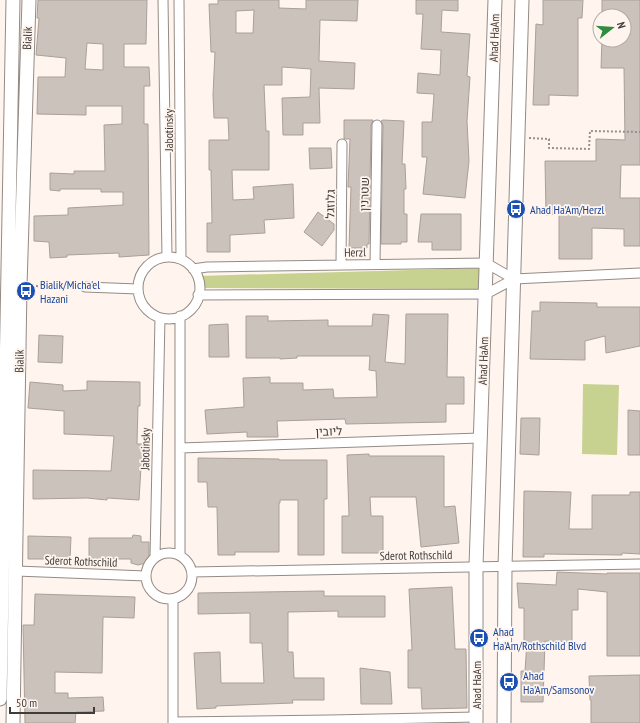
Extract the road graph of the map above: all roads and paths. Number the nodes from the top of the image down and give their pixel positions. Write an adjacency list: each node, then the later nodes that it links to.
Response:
1 (13, 0): 11 (street, Bialik)
2 (29, 0): 20 (street, Bialik)
3 (164, 0): 12 (street, Jabotinsky)
4 (179, 0): 13 (street, Jabotinsky)
5 (495, 0): 14 (street, Ahad HaAm)
6 (522, 0): 9 (street)
7 (377, 125): 15 (street, שטרנין)
8 (640, 132): 9 (path)
9 (518, 138): 19 (street)
10 (342, 144): 16 (street, גלוזגל)
11 (5, 172): 29 (street, Bialik)
12 (167, 257): 13 (street); 22 (street)
13 (181, 259): 17 (street)
14 (486, 263): 15 (street, Herzl); 19 (street); 23 (street, Ahad HaAm)
15 (375, 264): 16 (street, Herzl)
16 (341, 265): 17 (street, Herzl)
17 (193, 269): 24 (street)
18 (640, 273): 19 (street)
19 (514, 279): 23 (street); 35 (street)
20 (20, 286): 21 (path); 30 (street, Bialik)
21 (85, 287): 22 (street)
22 (138, 289): 26 (street)
23 (486, 294): 24 (street); 27 (street, Ahad HaAm)
24 (198, 296): 25 (street)
25 (180, 316): 26 (street); 28 (street)
26 (160, 318): 32 (street, Jabotinsky)
27 (480, 438): 28 (street, ליובין); 34 (street, Ahad HaAm)
28 (180, 448): 31 (street)
29 (2, 452): 30 (street); 40 (street, Bialik)
30 (18, 452): 36 (street, Bialik)
31 (180, 555): 32 (street); 37 (street)
32 (155, 557): 38 (street)
33 (640, 564): 35 (street, Sderot Rothschild)
34 (476, 566): 35 (street, Sderot Rothschild); 37 (street, Sderot Rothschild); 42 (street, Ahad HaAm)
35 (505, 567): 46 (street)
36 (16, 571): 38 (street, Sderot Rothschild); 45 (street, Bialik)
37 (192, 572): 39 (street)
38 (146, 576): 39 (street)
39 (173, 599): 43 (street)
40 (0, 638): 41 (street, Bialik)
41 (0, 699)
42 (476, 720): 44 (street)
43 (173, 722): 44 (street)
44 (329, 722)
45 (13, 723)
46 (504, 723)

